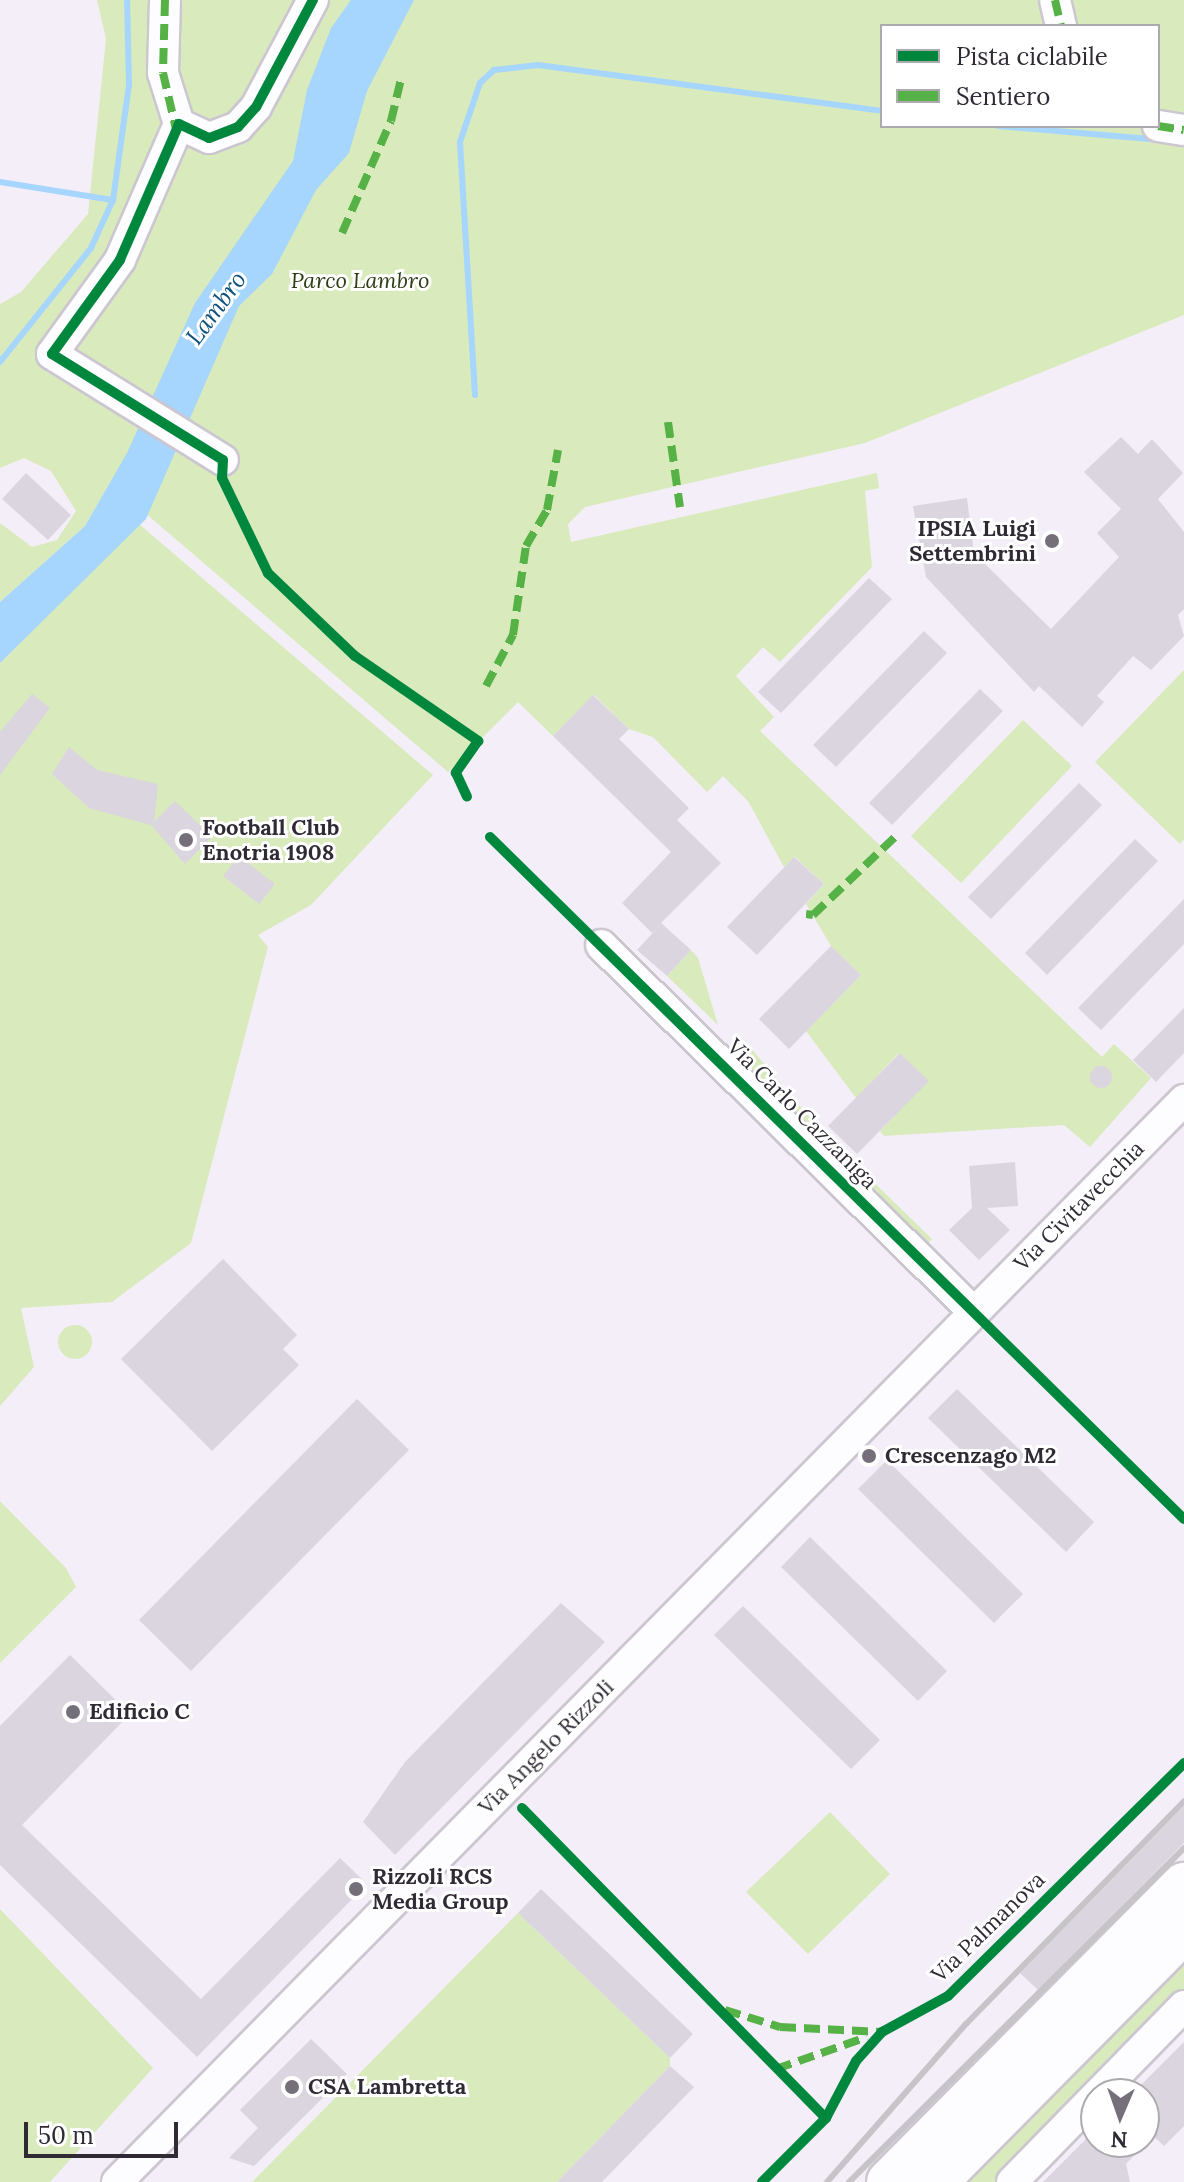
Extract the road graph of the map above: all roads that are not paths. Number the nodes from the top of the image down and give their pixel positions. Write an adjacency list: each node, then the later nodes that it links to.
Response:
1 (165, 0): 5 (street)
2 (313, 0): 5 (street)
3 (1055, 0): 4 (street)
4 (1061, 24)
5 (179, 124): 8 (street)
6 (1160, 126): 7 (street)
7 (1184, 130)
8 (217, 456)
9 (601, 945): 11 (street, Via Carlo Cazzaniga)
10 (1184, 1100): 11 (street, Via Civitavecchia)
11 (974, 1312): 17 (street, Via Angelo Rizzoli)
12 (1184, 1885): 18 (highway)
13 (1184, 1930): 19 (highway)
14 (1184, 2006): 15 (street)
15 (1114, 2078)
16 (1080, 2112): 20 (street)
17 (117, 2182)
18 (889, 2182)
19 (935, 2182)
20 (1012, 2182)

